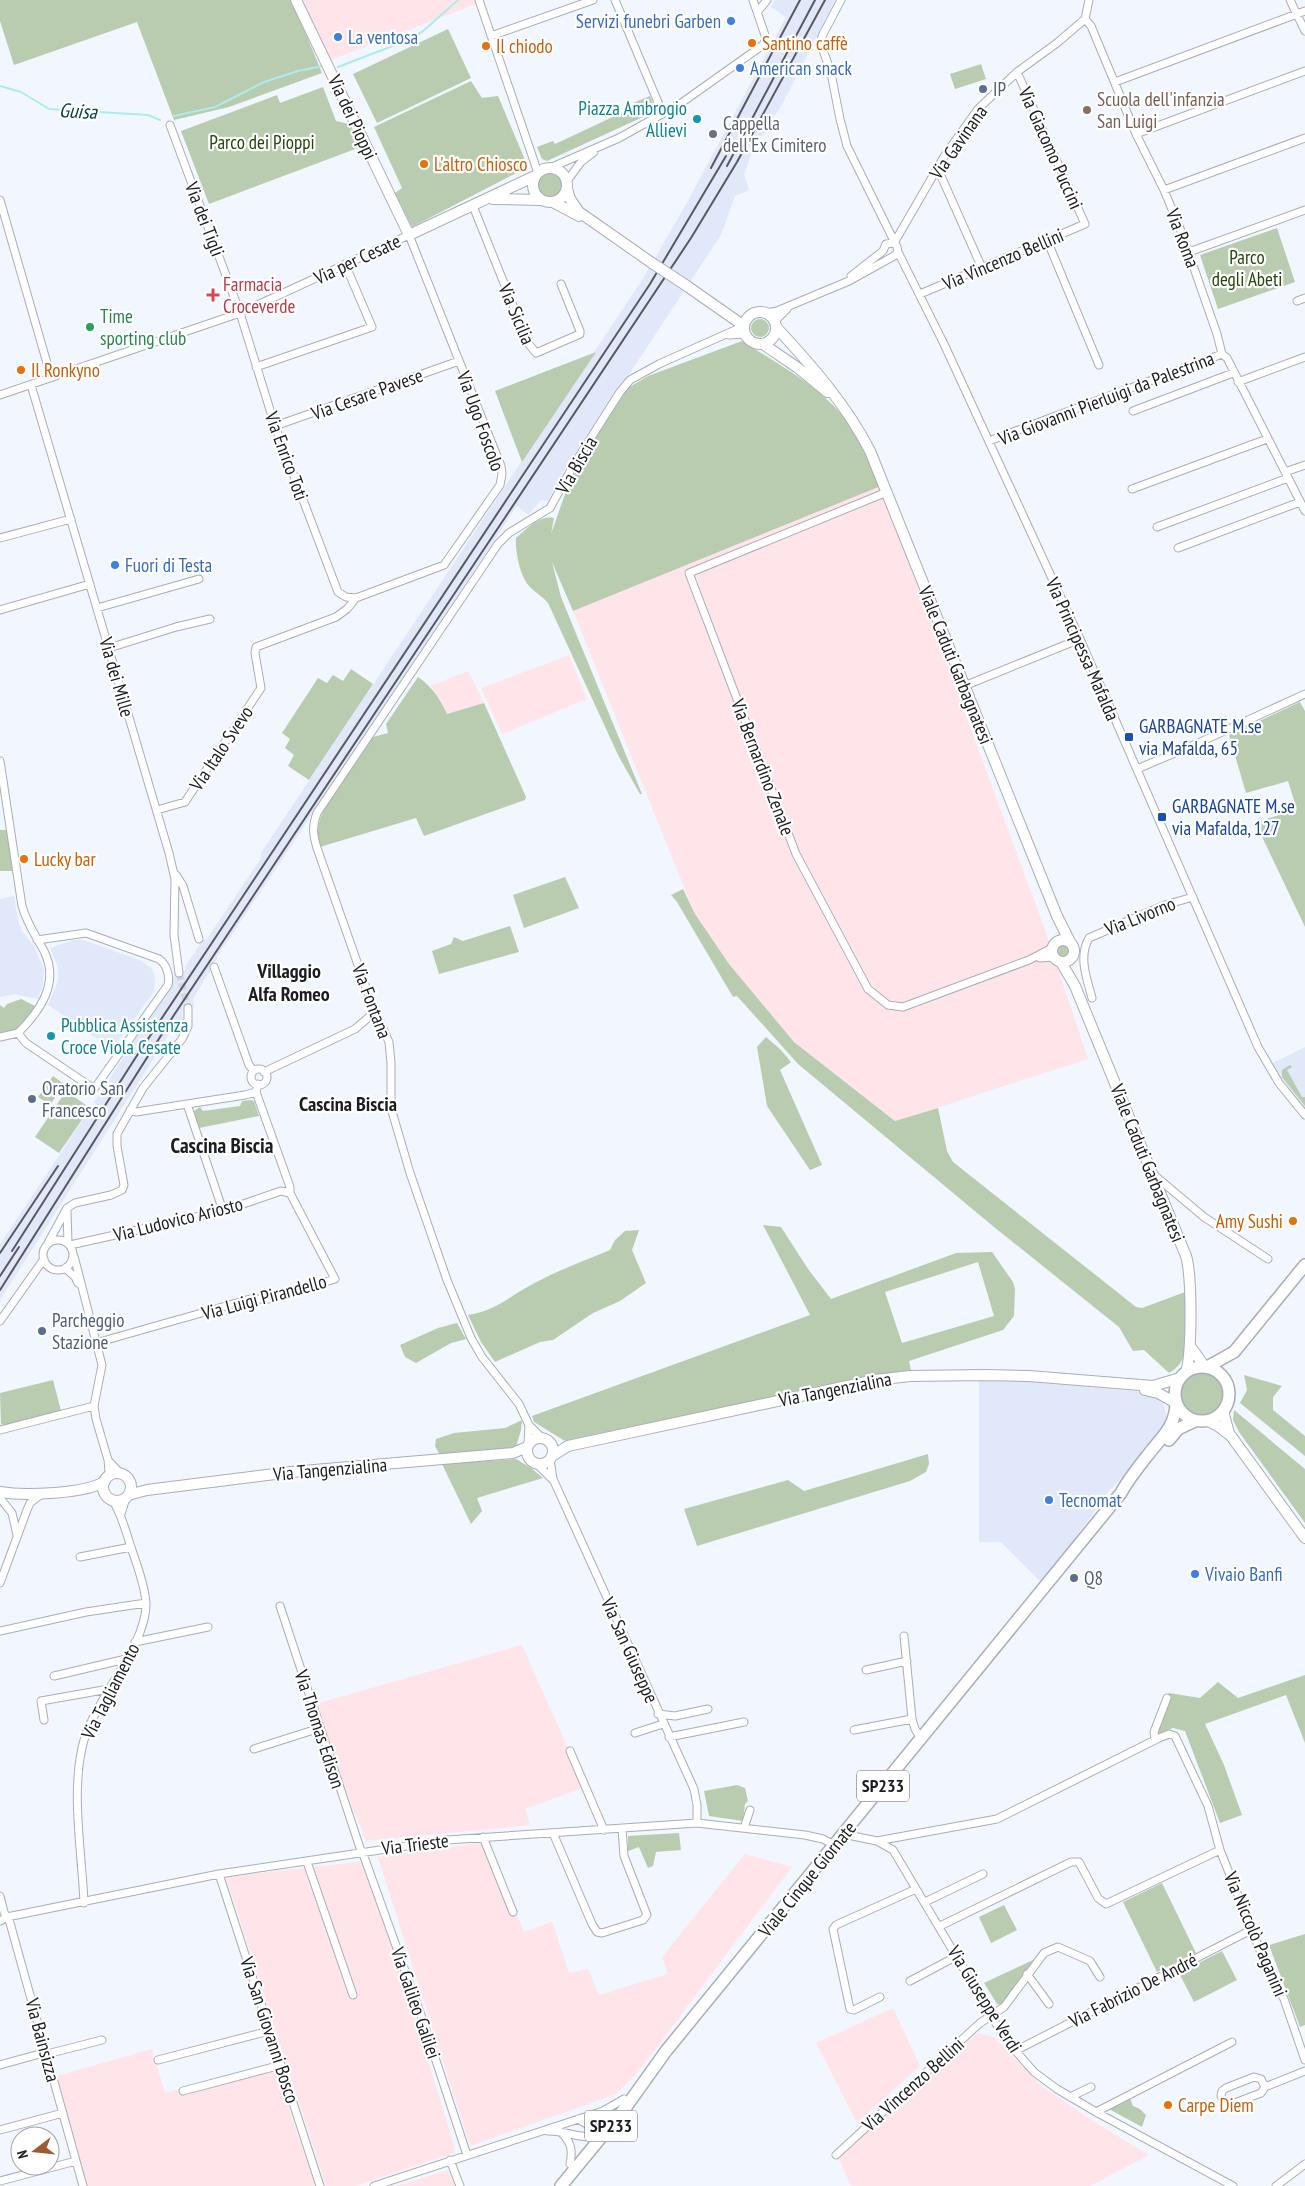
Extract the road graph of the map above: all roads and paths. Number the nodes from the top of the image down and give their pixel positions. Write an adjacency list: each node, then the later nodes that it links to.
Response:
1 (296, 0): 37 (street, Via dei Pioppi)
2 (479, 0): 14 (street)
3 (593, 0): 14 (street)
4 (615, 0): 18 (street)
5 (753, 0): 10 (street)
6 (767, 0): 10 (street)
7 (841, 0): 34 (street)
8 (1088, 0): 12 (street)
9 (1290, 0): 11 (street)
10 (758, 11): 18 (street)
11 (1301, 12): 13 (street); 17 (street)
12 (1085, 19): 16 (street, Via Gavinana); 17 (street, Via Roma)
13 (1305, 31)
14 (491, 36): 25 (street)
15 (1305, 71): 20 (street)
16 (1017, 72): 23 (street, Via Gavinana); 36 (street, Via Giacomo Puccini)
17 (1115, 82): 20 (street, Via Roma)
18 (663, 114): 22 (street)
19 (170, 125): 52 (street, Via dei Tigli)
20 (1136, 134): 27 (street, Via Roma)
21 (1305, 138): 27 (street)
22 (613, 140): 24 (street); 26 (street)
23 (938, 167): 39 (street, Via Gavinana); 44 (street)
24 (550, 168): 25 (street); 26 (street)
25 (537, 174): 29 (street, Via per Cesate); 30 (street)
26 (567, 185): 31 (street); 35 (street)
27 (1164, 190): 41 (street, Via Roma)
28 (0, 200): 64 (street)
29 (487, 200): 30 (street, Via per Cesate); 32 (street, Via per Cesate)
30 (540, 200): 31 (street)
31 (553, 202): 35 (street)
32 (473, 206): 37 (street, Via per Cesate); 45 (street, Via Sicilia)
33 (1305, 210): 41 (street)
34 (885, 222): 39 (street); 40 (street)
35 (594, 224): 50 (street, bridge)
36 (1085, 224): 38 (street, Via Vincenzo Bellini)
37 (409, 234): 43 (street, Via per Cesate); 60 (street, Via Ugo Foscolo)
38 (1046, 240): 44 (street, Via Vincenzo Bellini); 61 (street)
39 (894, 243): 40 (street); 42 (street, Via Principessa Mafalda)
40 (884, 248): 42 (street); 46 (street)
41 (1188, 252): 58 (street, Via Roma)
42 (894, 255): 46 (street); 47 (street, Via Principessa Mafalda)
43 (345, 264): 52 (street, Via per Cesate); 62 (street)
44 (982, 268): 47 (street, Via Vincenzo Bellini)
45 (561, 284)
46 (836, 286): 51 (street)
47 (920, 294): 72 (street, Via Principessa Mafalda)
48 (1305, 298): 49 (street)
49 (1297, 301)
50 (714, 303): 54 (street); 56 (street)
51 (792, 305): 53 (street); 55 (street)
52 (240, 313): 62 (street, Via Enrico Toti); 64 (street, Via per Cesate)
53 (766, 313): 54 (street); 55 (street)
54 (750, 316): 56 (street)
55 (775, 324): 57 (street); 69 (street, Viale Caduti Garbagnatesi)
56 (744, 330): 57 (street); 91 (street, Via Biscia)
57 (763, 344): 69 (street, Viale Caduti Garbagnatesi)
58 (1222, 354): 63 (street, Via Roma); 72 (street, Via Giovanni Pierluigi da Palestrina)
59 (1305, 357): 65 (street)
60 (459, 361): 70 (street, Via Cesare Pavese); 86 (street, Via Ugo Foscolo)
61 (1099, 364)
62 (256, 367): 70 (street, Via Enrico Toti)
63 (1233, 373): 65 (street, Via Roma); 68 (street)
64 (51, 377): 66 (street, Via per Cesate)
65 (1238, 382): 71 (street, Via Roma)
66 (31, 384): 67 (street, Via per Cesate); 79 (street, Via dei Mille)
67 (0, 395)
68 (1133, 411)
69 (849, 417): 76 (street, Viale Caduti Garbagnatesi)
70 (275, 426): 85 (street, Via Enrico Toti)
71 (1267, 439): 74 (street, Via Roma); 75 (street)
72 (989, 441): 92 (street, Via Principessa Mafalda)
73 (1305, 466): 74 (street)
74 (1286, 476): 77 (street, Via Roma); 80 (street)
75 (1132, 489)
76 (887, 492): 94 (street, Viale Caduti Garbagnatesi); 106 (street, Via Bernardino Zenale)
77 (1300, 502): 78 (street, Via Roma); 82 (street)
78 (1305, 511)
79 (71, 519): 81 (street); 84 (street, Via dei Mille)
80 (1157, 527)
81 (0, 538)
82 (1178, 548)
83 (199, 579): 87 (street)
84 (90, 584): 87 (street, Via dei Mille); 88 (street)
85 (342, 595): 86 (street); 89 (street)
86 (356, 598): 89 (street, Via Ugo Foscolo)
87 (97, 608): 93 (street, Via dei Mille)
88 (0, 610)
89 (341, 613): 96 (street, Via Ugo Foscolo)
90 (210, 619): 93 (street)
91 (445, 622): 113 (street, Via Fontana)
92 (1080, 639): 94 (street); 98 (street, Via Principessa Mafalda)
93 (109, 648): 99 (street, Via dei Mille)
94 (964, 686): 102 (street, Viale Caduti Garbagnatesi)
95 (1305, 694): 98 (street)
96 (257, 695): 99 (street, Via Italo Svevo)
97 (0, 761): 104 (street)
98 (1137, 768): 101 (street, Via Principessa Mafalda)
99 (156, 810): 100 (street, Via dei Mille)
100 (174, 872): 103 (street); 109 (street, Via dei Mille)
101 (1193, 897): 111 (street, Via Livorno); 121 (street, Via Principessa Mafalda)
102 (1057, 916): 105 (street, Viale Caduti Garbagnatesi); 106 (street, Viale Caduti Garbagnatesi)
103 (199, 938)
104 (37, 940): 114 (street); 114 (street)
105 (1070, 942): 106 (street); 107 (street)
106 (1056, 953): 107 (street); 110 (street, Viale Caduti Garbagnatesi)
107 (1073, 956): 110 (street, Viale Caduti Garbagnatesi)
108 (214, 967): 116 (street)
109 (179, 973)
110 (1075, 986): 122 (street, Viale Caduti Garbagnatesi)
111 (1092, 998)
112 (188, 1008): 120 (street)
113 (376, 1011): 117 (street); 149 (street, Via Fontana)
114 (18, 1032): 115 (street)
115 (0, 1037)
116 (254, 1071): 117 (street); 118 (street)
117 (264, 1072): 118 (street)
118 (257, 1088): 119 (street); 123 (street)
119 (187, 1104): 120 (street); 125 (street)
120 (130, 1110): 124 (street)
121 (1305, 1114)
122 (1152, 1174): 130 (street); 138 (street, Viale Caduti Garbagnatesi)
123 (288, 1192): 125 (street, Via Ludovico Ariosto); 137 (street, Via Luigi Pirandello)
124 (68, 1208): 126 (street); 127 (street)
125 (222, 1211): 126 (street, Via Ludovico Ariosto)
126 (69, 1244): 127 (street); 128 (street)
127 (46, 1245): 129 (street)
128 (74, 1256): 132 (street); 135 (street)
129 (44, 1259): 132 (street); 136 (street)
130 (1268, 1259)
131 (1305, 1265): 134 (main road)
132 (65, 1268): 135 (street)
133 (1305, 1271): 134 (street)
134 (1294, 1278): 139 (main road)
135 (81, 1288): 137 (street)
136 (0, 1321)
137 (96, 1343): 145 (street)
138 (1190, 1346): 140 (street); 141 (street, Viale Caduti Garbagnatesi)
139 (1234, 1352): 140 (main road); 143 (main road)
140 (1206, 1367): 141 (main road); 143 (main road)
141 (1183, 1375): 142 (street, Via Tangenzialina); 144 (main road)
142 (1107, 1383): 144 (street, Via Tangenzialina); 154 (street, Via Tangenzialina)
143 (1228, 1385): 146 (main road)
144 (1176, 1404): 147 (main road); 168 (main road)
145 (94, 1406): 150 (street); 158 (street)
146 (1223, 1411): 148 (main road); 151 (street)
147 (1195, 1421): 148 (main road); 168 (main road)
148 (1208, 1421): 151 (street)
149 (530, 1425): 152 (street, Via Fontana); 153 (street)
150 (2, 1427)
151 (1231, 1436): 174 (street)
152 (546, 1440): 153 (street, Via Tangenzialina); 154 (street, Via Tangenzialina); 157 (street)
153 (528, 1445): 155 (street, Via Tangenzialina); 156 (street)
154 (568, 1446): 157 (street, Via Tangenzialina)
155 (513, 1453): 156 (street, Via Tangenzialina); 165 (street, Via Tangenzialina)
156 (528, 1458): 159 (street, Via Tangenzialina)
157 (551, 1458): 159 (street, Via Tangenzialina); 162 (street, Via San Giuseppe)
158 (108, 1460): 160 (street); 161 (street)
159 (537, 1464): 162 (street, Via San Giuseppe)
160 (120, 1473): 161 (street); 163 (street)
161 (106, 1479): 164 (street); 169 (street)
162 (553, 1479): 191 (street, Via San Giuseppe)
163 (130, 1482): 165 (street); 170 (street)
164 (86, 1489): 167 (street); 169 (street)
165 (146, 1490): 170 (street, Via Tangenzialina)
166 (0, 1492): 167 (street)
167 (43, 1493): 173 (street)
168 (1121, 1493): 200 (main road, Viale Cinque Giornate / SP233)
169 (109, 1497): 170 (street); 172 (street, Via Tagliamento)
170 (127, 1497): 172 (street)
171 (0, 1498): 173 (street)
172 (121, 1515): 175 (street, Via Tagliamento)
173 (17, 1538): 177 (street)
174 (1305, 1538)
175 (131, 1547): 176 (street); 178 (street, Via Tagliamento)
176 (80, 1557)
177 (0, 1583)
178 (146, 1603): 181 (street); 183 (street, Via Tagliamento)
179 (280, 1606): 196 (street, Via Thomas Edison)
180 (208, 1627): 183 (street)
181 (0, 1631)
182 (904, 1636): 185 (street)
183 (135, 1642): 184 (street, Via Tagliamento)
184 (126, 1659): 187 (street); 188 (street, Via Tagliamento)
185 (907, 1662): 186 (street); 192 (street)
186 (866, 1670)
187 (54, 1676)
188 (109, 1689): 193 (street); 222 (street, Via Tagliamento)
189 (1167, 1698): 201 (street)
190 (708, 1709): 191 (street)
191 (658, 1714): 195 (street, Via San Giuseppe)
192 (912, 1719): 197 (street); 200 (street)
193 (44, 1720)
194 (744, 1722): 199 (street)
195 (663, 1724): 198 (street); 199 (street, Via San Giuseppe)
196 (320, 1728): 202 (street); 215 (street, Via Thomas Edison)
197 (854, 1730)
198 (635, 1733)
199 (669, 1737): 205 (street, Via San Giuseppe)
200 (921, 1738): 210 (main road, Viale Cinque Giornate / SP233)
201 (1155, 1740): 212 (street); 214 (street, Via Niccolò Paganini)
202 (254, 1749)
203 (570, 1751): 208 (street)
204 (750, 1810): 206 (street)
205 (697, 1823): 206 (street, Via Trieste); 207 (street, Via Trieste)
206 (744, 1828): 213 (street, Via Trieste)
207 (622, 1829): 208 (street, Via Trieste); 209 (street)
208 (604, 1830): 209 (street, Via Trieste)
209 (553, 1833): 211 (street, Via Trieste)
210 (843, 1834): 212 (street, Via Giuseppe Verdi); 213 (main road, Viale Cinque Giornate / SP233)
211 (483, 1837): 215 (street, Via Trieste); 223 (street)
212 (877, 1841): 219 (street, Via Giuseppe Verdi)
213 (834, 1845): 250 (main road, Viale Cinque Giornate / SP233)
214 (1220, 1850): 226 (street); 227 (street, Via Niccolò Paganini)
215 (362, 1851): 216 (street, Via Trieste); 258 (street, Via Galileo Galilei)
216 (307, 1862): 217 (street, Via Trieste); 232 (street)
217 (219, 1874): 222 (street, Via Trieste); 236 (street, Via San Giovanni Bosco)
218 (984, 1874): 221 (street)
219 (916, 1888): 221 (street, Via Giuseppe Verdi); 233 (street)
220 (0, 1896): 224 (street, Via Bainsizza)
221 (925, 1902): 226 (street, Via Giuseppe Verdi)
222 (84, 1903): 224 (street, Via Trieste)
223 (513, 1912)
224 (7, 1917): 225 (street, Via Trieste); 240 (street, Via Bainsizza)
225 (0, 1921)
226 (940, 1926): 228 (street, Via Giuseppe Verdi)
227 (1251, 1930): 239 (street, Via Fabrizio De André); 242 (street, Via Niccolò Paganini)
228 (957, 1956): 231 (street); 235 (street, Via Giuseppe Verdi)
229 (1027, 1974): 230 (street, Via Vincenzo Bellini); 234 (street); 235 (street, Via Vincenzo Bellini)
230 (1100, 1977)
231 (910, 1981)
232 (353, 1995)
233 (880, 1997)
234 (1049, 2004)
235 (992, 2016): 239 (street, Via Giuseppe Verdi); 259 (street, Via Vincenzo Bellini)
236 (269, 2031): 241 (street); 244 (street, Via San Giovanni Bosco)
237 (102, 2040): 240 (street)
238 (1232, 2042): 251 (street)
239 (1015, 2051): 249 (street, Via Giuseppe Verdi)
240 (47, 2053): 243 (street); 252 (street, Via Bainsizza)
241 (158, 2060)
242 (1305, 2060)
243 (0, 2065)
244 (280, 2065): 248 (street); 266 (street, Via San Giovanni Bosco)
245 (1305, 2071): 246 (street)
246 (1265, 2086): 246 (street)
247 (1091, 2087): 249 (street)
248 (183, 2091)
249 (1070, 2097): 251 (street, Via Giuseppe Verdi)
250 (625, 2103): 253 (street); 257 (main road, Viale Cinque Giornate / SP233); 270 (main road, Viale Cinque Giornate / SP233)
251 (1096, 2112): 271 (street, Via Giuseppe Verdi)
252 (63, 2113): 254 (street); 261 (street, Via Bainsizza)
253 (578, 2119): 256 (street); 257 (street)
254 (0, 2130)
255 (559, 2131): 256 (street); 257 (street); 262 (street)
256 (535, 2132): 258 (street)
257 (593, 2137): 262 (main road, Viale Cinque Giornate / SP233); 270 (street)
258 (467, 2155): 260 (street)
259 (836, 2155)
260 (450, 2160): 267 (street); 268 (street)
261 (76, 2161): 264 (street); 265 (street, Via Bainsizza)
262 (570, 2164): 269 (main road, Viale Cinque Giornate / SP233)
263 (1305, 2164): 272 (street)
264 (0, 2181)
265 (83, 2186)
266 (320, 2186)
267 (374, 2186)
268 (460, 2186)
269 (553, 2186)
270 (560, 2186)
271 (1233, 2186)
272 (1276, 2186)

